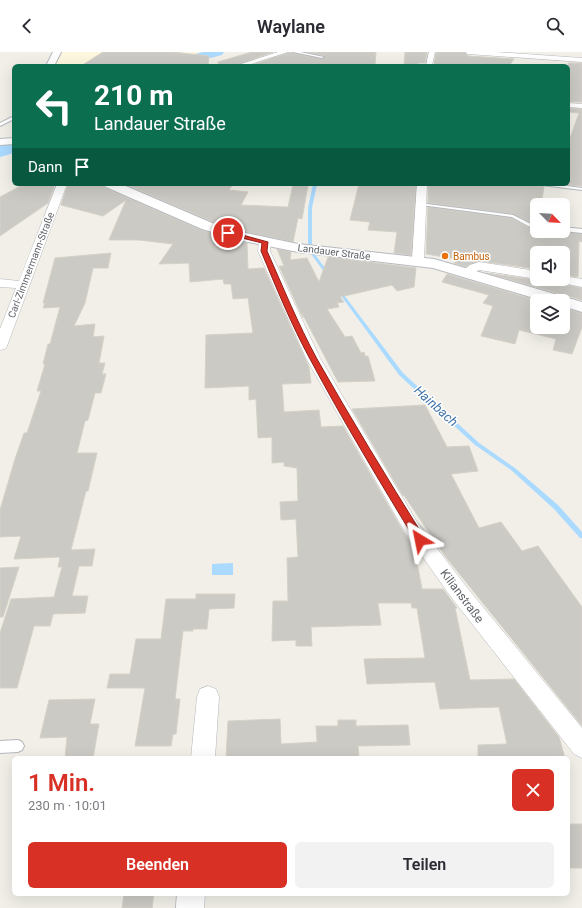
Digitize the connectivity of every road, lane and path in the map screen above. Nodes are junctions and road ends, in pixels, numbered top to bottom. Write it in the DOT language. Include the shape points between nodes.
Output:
graph roads {
  1 [pos="58,52"];
  2 [pos="285,52"];
  3 [pos="295,52"];
  4 [pos="432,52"];
  5 [pos="468,52"];
  6 [pos="492,53"];
  7 [pos="553,55"];
  8 [pos="322,57"];
  9 [pos="582,60"];
  10 [pos="255,61"];
  11 [pos="51,64"];
  12 [pos="245,64"];
  13 [pos="266,64"];
  14 [pos="429,64"];
  15 [pos="570,104"];
  16 [pos="582,106"];
  17 [pos="12,118"];
  18 [pos="0,125"];
  19 [pos="12,141"];
  20 [pos="0,142"];
  21 [pos="61,186"];
  22 [pos="115,186"];
  23 [pos="422,186"];
  24 [pos="555,186"];
  25 [pos="582,190"];
  26 [pos="421,204"];
  27 [pos="530,225"];
  28 [pos="570,230"];
  29 [pos="582,231"];
  30 [pos="265,242"];
  31 [pos="418,261"];
  32 [pos="466,273"];
  33 [pos="530,274"];
  34 [pos="570,280"];
  35 [pos="582,282"];
  36 [pos="0,283"];
  37 [pos="24,285"];
  38 [pos="539,294"];
  39 [pos="570,303"];
  40 [pos="582,307"];
  41 [pos="0,346"];
  42 [pos="208,697"];
  43 [pos="18,746"];
  44 [pos="582,746"];
  45 [pos="0,747"];
  46 [pos="203,756"];
  47 [pos="191,896"];
  48 [pos="190,908"];
  1 -- 11 [label="main road"];
  2 -- 10 [label="street"];
  3 -- 8 [label="lane"];
  4 -- 14 [label="street"];
  5 -- 6 [label="street"];
  6 -- 7 [label="street"];
  7 -- 9 [label="street"];
  10 -- 12 [label="street"];
  10 -- 13 [label="street"];
  15 -- 16 [label="street"];
  17 -- 18 [label="lane"];
  19 -- 20 [label="main road"];
  21 -- 37 [label="street, Carl-Zimmermann-Straße"];
  22 -- 30 [label="main road, Landauer Straße" via="207,226"];
  23 -- 26 [label="street"];
  24 -- 25 [label="lane"];
  26 -- 27 [label="lane" via="512,216"];
  26 -- 31 [label="street"];
  28 -- 29 [label="lane"];
  30 -- 31 [label="main road, Landauer Straße" via="327,252"];
  30 -- 44 [label="street, Kilianstraße" via="264,251 313,358 411,527 462,597"];
  31 -- 32 [label="main road, Landauer Straße"];
  32 -- 33 [label="street" via="474,267 484,266"];
  32 -- 38 [label="main road, Landauer Straße"];
  34 -- 35 [label="street"];
  36 -- 37 [label="street"];
  37 -- 41 [label="street, Carl-Zimmermann-Straße"];
  39 -- 40 [label="main road, Landauer Straße"];
  42 -- 46 [label="street"];
  43 -- 45 [label="lane"];
  47 -- 48 [label="street"];
}
